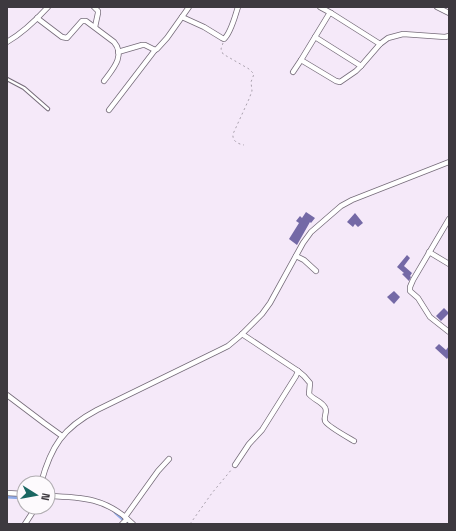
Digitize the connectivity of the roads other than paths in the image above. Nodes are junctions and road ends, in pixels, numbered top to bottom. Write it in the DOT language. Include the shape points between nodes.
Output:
graph roads {
  1 [pos="48,7"];
  2 [pos="94,7"];
  3 [pos="189,7"];
  4 [pos="238,7"];
  5 [pos="320,7"];
  6 [pos="437,7"];
  7 [pos="331,13"];
  8 [pos="449,13"];
  9 [pos="182,16"];
  10 [pos="37,18"];
  11 [pos="95,27"];
  12 [pos="449,36"];
  13 [pos="315,37"];
  14 [pos="7,42"];
  15 [pos="380,44"];
  16 [pos="155,50"];
  17 [pos="118,52"];
  18 [pos="301,60"];
  19 [pos="361,66"];
  20 [pos="293,72"];
  21 [pos="7,80"];
  22 [pos="104,81"];
  23 [pos="48,109"];
  24 [pos="109,110"];
  25 [pos="449,162"];
  26 [pos="449,219"];
  27 [pos="429,252"];
  28 [pos="296,256"];
  29 [pos="449,264"];
  30 [pos="316,270"];
  31 [pos="449,332"];
  32 [pos="244,336"];
  33 [pos="298,371"];
  34 [pos="7,395"];
  35 [pos="62,436"];
  36 [pos="354,441"];
  37 [pos="169,459"];
  38 [pos="235,465"];
  39 [pos="44,475"];
  40 [pos="56,496"];
  41 [pos="31,515"];
  42 [pos="126,519"];
  43 [pos="26,524"];
  44 [pos="122,524"];
  45 [pos="133,524"];
  1 -- 10 [label="street"];
  2 -- 11 [label="street" via="98,14"];
  3 -- 9 [label="street"];
  4 -- 9 [label="street" via="224,39"];
  5 -- 7 [label="street"];
  6 -- 8 [label="street"];
  7 -- 13 [label="street"];
  7 -- 15 [label="street"];
  9 -- 16 [label="street"];
  10 -- 11 [label="street" via="66,38 84,20"];
  10 -- 14 [label="street"];
  11 -- 17 [label="street" via="114,42"];
  12 -- 15 [label="street" via="403,34 388,38"];
  13 -- 18 [label="street"];
  13 -- 19 [label="street"];
  15 -- 19 [label="street"];
  16 -- 17 [label="street" via="142,45"];
  16 -- 24 [label="street"];
  17 -- 22 [label="street" via="118,61"];
  18 -- 19 [label="street" via="339,82"];
  18 -- 20 [label="street"];
  21 -- 23 [label="lane" via="24,88"];
  25 -- 28 [label="street" via="341,206 311,232"];
  26 -- 27 [label="street"];
  27 -- 29 [label="street"];
  27 -- 31 [label="street" via="413,280 410,291 418,298 430,317"];
  28 -- 30 [label="street"];
  28 -- 32 [label="street" via="270,303"];
  32 -- 33 [label="street"];
  32 -- 35 [label="street" via="84,417"];
  33 -- 36 [label="street" via="310,383 309,394 325,407 326,423"];
  33 -- 38 [label="street" via="262,430"];
  34 -- 35 [label="street"];
  35 -- 39 [label="street"];
  37 -- 42 [label="street"];
  40 -- 42 [label="street" via="92,500 119,511"];
  41 -- 43 [label="street"];
  42 -- 44 [label="street"];
  42 -- 45 [label="street"];
}
